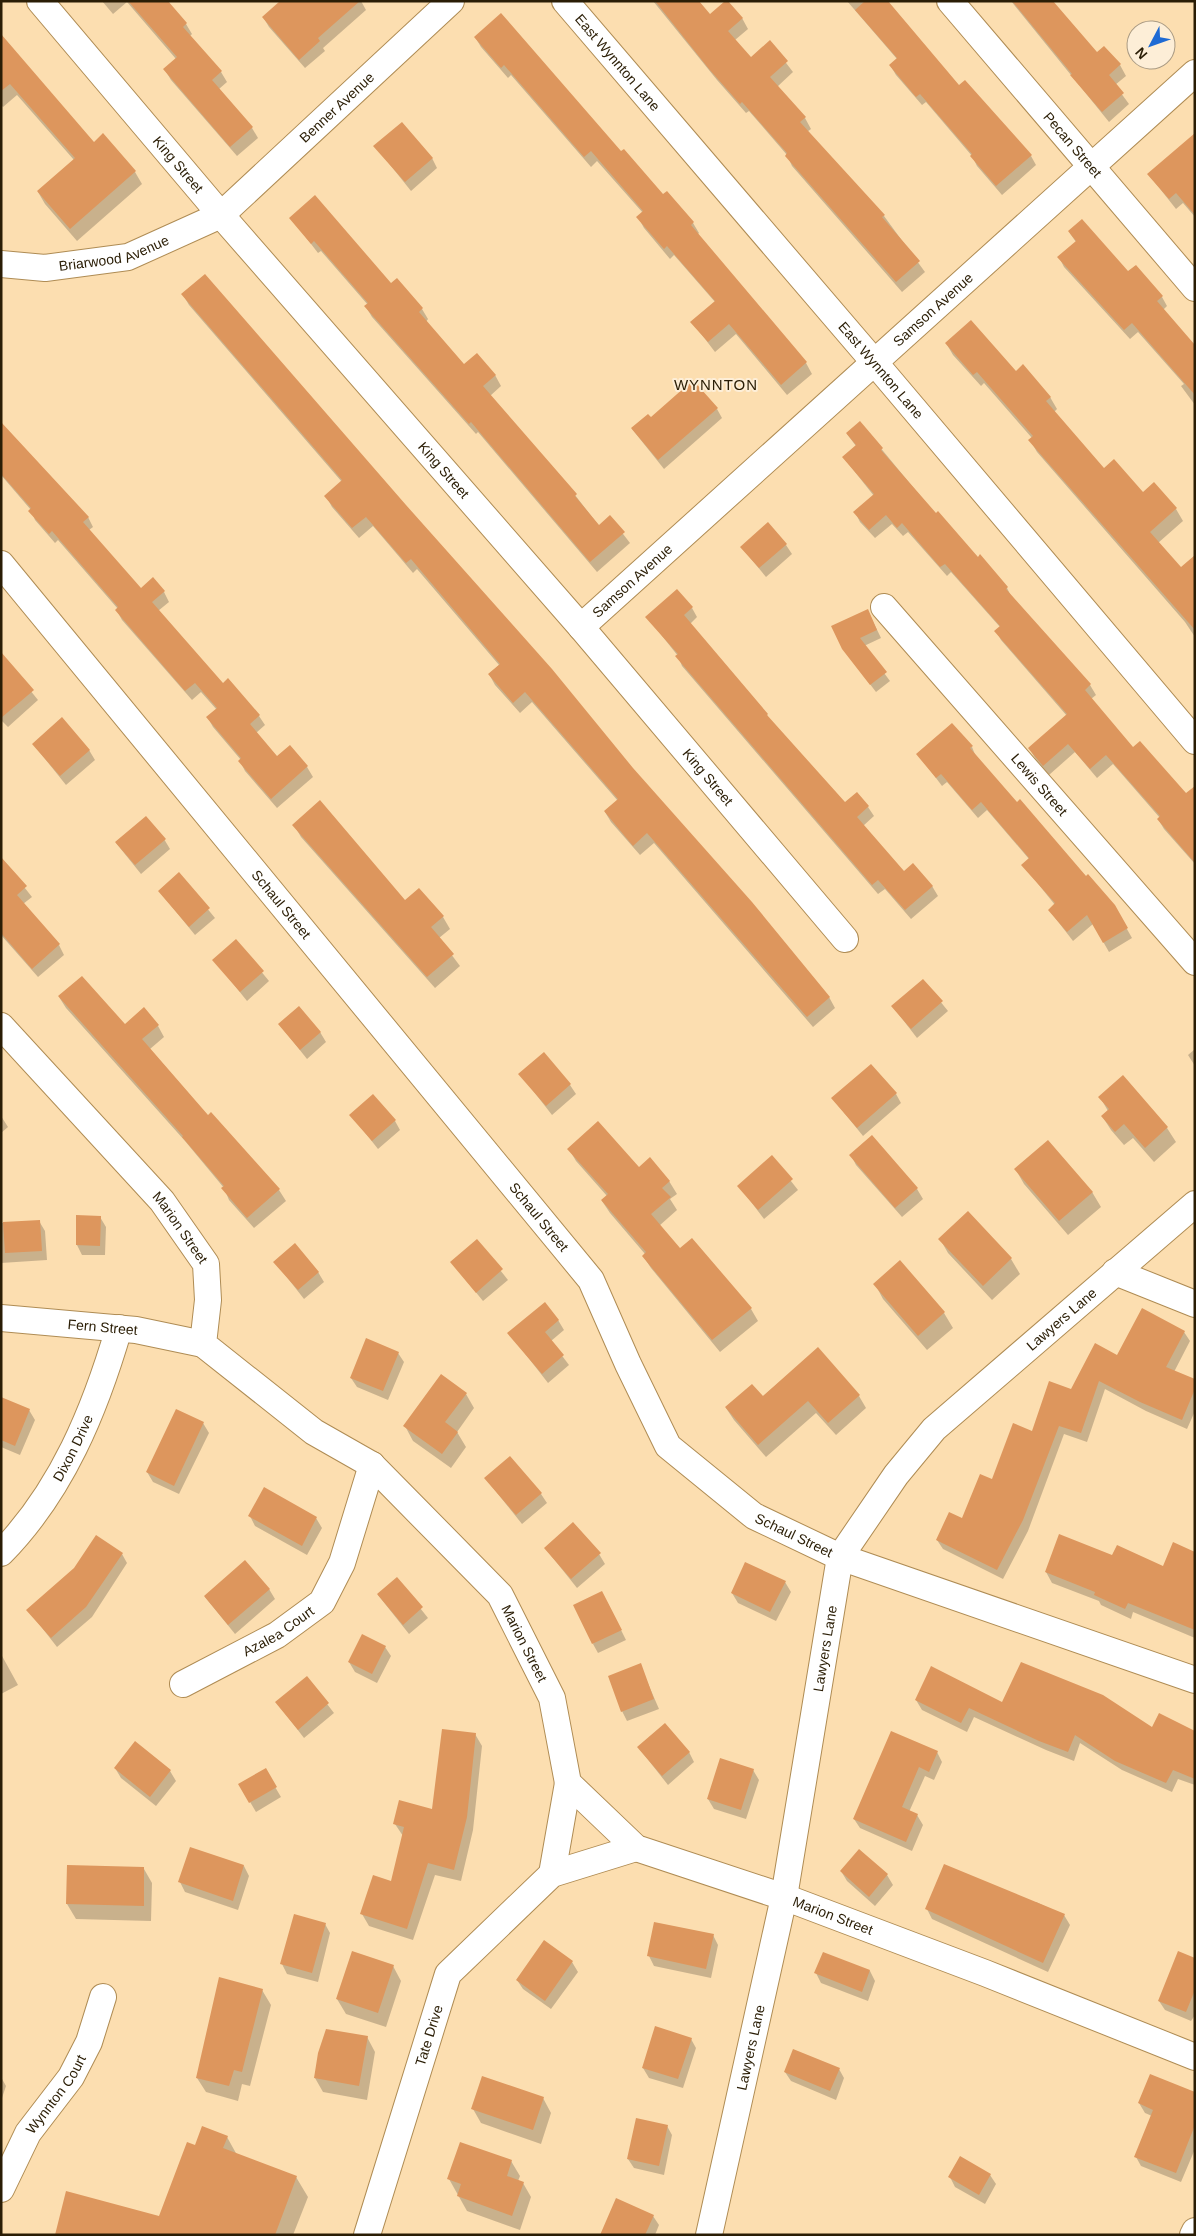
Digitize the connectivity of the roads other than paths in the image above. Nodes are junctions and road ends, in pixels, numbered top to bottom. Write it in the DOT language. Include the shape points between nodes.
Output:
graph roads {
  1 [pos="40,1"];
  2 [pos="451,1"];
  3 [pos="565,1"];
  4 [pos="950,1"];
  5 [pos="1195,72"];
  6 [pos="1092,167"];
  7 [pos="221,214"];
  8 [pos="1,264"];
  9 [pos="1195,288"];
  10 [pos="875,363"];
  11 [pos="1,564"];
  12 [pos="884,607"];
  13 [pos="581,627"];
  14 [pos="1195,741"];
  15 [pos="845,939"];
  16 [pos="1195,962"];
  17 [pos="1,1026"];
  18 [pos="1195,1204"];
  19 [pos="1115,1272"];
  20 [pos="1195,1304"];
  21 [pos="1,1318"];
  22 [pos="119,1328"];
  23 [pos="203,1344"];
  24 [pos="372,1465"];
  25 [pos="1,1553"];
  26 [pos="840,1557"];
  27 [pos="1195,1680"];
  28 [pos="183,1684"];
  29 [pos="568,1783"];
  30 [pos="636,1848"];
  31 [pos="552,1874"];
  32 [pos="784,1897"];
  33 [pos="103,1997"];
  34 [pos="1195,2057"];
  35 [pos="1,2189"];
  36 [pos="1195,2231"];
  37 [pos="367,2235"];
  38 [pos="709,2235"];
  39 [pos="1193,2235"];
  1 -- 7 [label="street, King Street"];
  2 -- 7 [label="street, Benner Avenue"];
  3 -- 10 [label="street, East Wynnton Lane"];
  4 -- 6 [label="street, Pecan Street"];
  5 -- 6 [label="street, Samson Avenue"];
  6 -- 9 [label="street, Pecan Street"];
  6 -- 10 [label="street, Samson Avenue"];
  7 -- 8 [label="street, Briarwood Avenue" via="128,257 46,268"];
  7 -- 13 [label="street, King Street"];
  10 -- 13 [label="street, Samson Avenue"];
  10 -- 14 [label="street, East Wynnton Lane"];
  11 -- 26 [label="street, Schaul Street" via="590,1280 668,1446 754,1516"];
  12 -- 16 [label="street, Lewis Street"];
  13 -- 15 [label="street, King Street"];
  17 -- 23 [label="street, Marion Street" via="162,1201 206,1264 208,1300"];
  18 -- 19 [label="street, Lawyers Lane"];
  19 -- 20 [label="street"];
  19 -- 26 [label="street, Lawyers Lane" via="934,1429 896,1475"];
  21 -- 22 [label="street, Fern Street"];
  22 -- 23 [label="street, Fern Street"];
  22 -- 25 [label="street, Dixon Drive" via="102,1387 68,1460 26,1527"];
  23 -- 24 [label="street, Marion Street" via="314,1432"];
  24 -- 28 [label="street, Azalea Court" via="342,1563 322,1602 277,1635"];
  24 -- 29 [label="street, Marion Street" via="500,1595 552,1698"];
  26 -- 27 [label="street, Schaul Street"];
  26 -- 32 [label="street, Lawyers Lane"];
  29 -- 30 [label="street, Marion Street"];
  29 -- 31 [label="street"];
  30 -- 31 [label="street, Tate Drive"];
  30 -- 32 [label="street, Marion Street"];
  31 -- 37 [label="street, Tate Drive" via="448,1974"];
  32 -- 34 [label="street, Marion Street"];
  32 -- 38 [label="street, Lawyers Lane"];
  33 -- 35 [label="street, Wynnton Court" via="89,2042 71,2077 28,2133"];
  36 -- 39 [label="street"];
}
